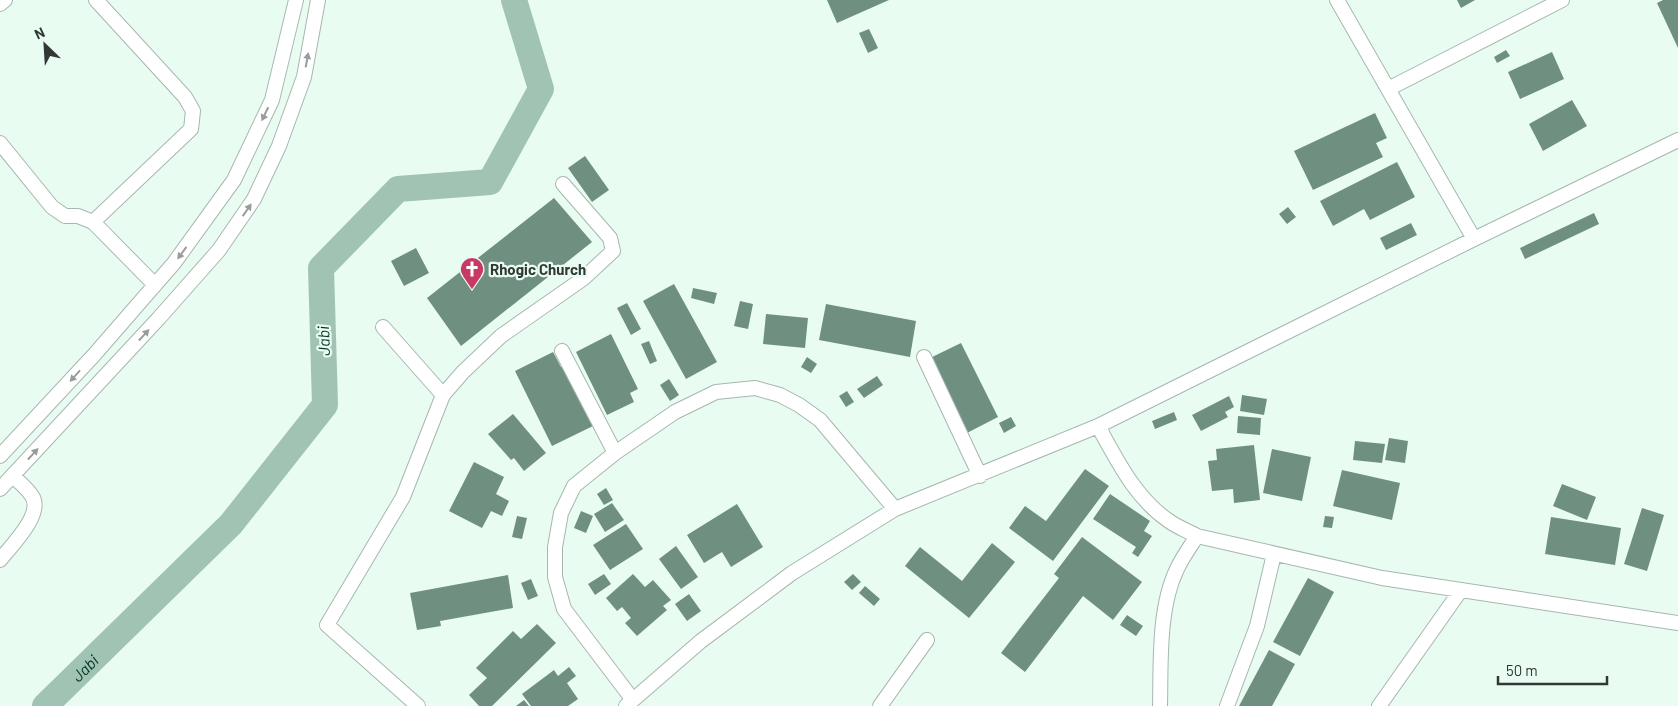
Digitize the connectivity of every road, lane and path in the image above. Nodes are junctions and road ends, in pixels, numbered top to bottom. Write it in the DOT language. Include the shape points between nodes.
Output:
graph roads {
  1 [pos="5,0"];
  2 [pos="96,0"];
  3 [pos="296,0"];
  4 [pos="318,0"];
  5 [pos="1337,0"];
  6 [pos="1562,0"];
  7 [pos="0,4"];
  8 [pos="1388,89"];
  9 [pos="1678,140"];
  10 [pos="0,143"];
  11 [pos="563,184"];
  12 [pos="93,222"];
  13 [pos="1474,239"];
  14 [pos="154,285"];
  15 [pos="383,327"];
  16 [pos="562,351"];
  17 [pos="924,357"];
  18 [pos="443,395"];
  19 [pos="1098,426"];
  20 [pos="615,453"];
  21 [pos="0,456"];
  22 [pos="13,476"];
  23 [pos="980,476"];
  24 [pos="0,489"];
  25 [pos="896,509"];
  26 [pos="1196,536"];
  27 [pos="1274,554"];
  28 [pos="0,560"];
  29 [pos="1461,590"];
  30 [pos="1678,623"];
  31 [pos="927,640"];
  32 [pos="629,703"];
  33 [pos="418,706"];
  34 [pos="880,706"];
  35 [pos="1160,706"];
  36 [pos="1227,706"];
  37 [pos="1379,706"];
  1 -- 7 [label="street"];
  2 -- 12 [label="street" via="185,97 193,111 191,129"];
  3 -- 14 [label="street, one-way" via="272,100 234,180 174,263"];
  22 -- 4 [label="street, one-way" via="219,250 254,199 280,146 304,77"];
  5 -- 8 [label="street"];
  6 -- 8 [label="street"];
  8 -- 13 [label="street"];
  9 -- 13 [label="street"];
  10 -- 12 [label="street" via="52,207 65,216 78,216"];
  11 -- 18 [label="street" via="610,238 613,251 584,278 502,336"];
  12 -- 14 [label="street"];
  13 -- 19 [label="street"];
  14 -- 21 [label="street, one-way"];
  15 -- 18 [label="street"];
  16 -- 20 [label="street"];
  17 -- 23 [label="street"];
  18 -- 33 [label="street" via="403,497 327,625"];
  19 -- 23 [label="street"];
  19 -- 26 [label="street" via="1130,482 1146,500 1169,521"];
  20 -- 25 [label="street" via="675,412 716,392 755,388 799,405 820,420"];
  20 -- 32 [label="street" via="574,486 561,513 555,547 555,577 564,609"];
  22 -- 24 [label="street"];
  22 -- 28 [label="street" via="32,496 34,513"];
  23 -- 25 [label="street"];
  25 -- 32 [label="street" via="792,573 701,641"];
  26 -- 27 [label="street"];
  26 -- 35 [label="street" via="1176,570 1166,604"];
  27 -- 29 [label="street" via="1382,578"];
  27 -- 36 [label="street" via="1257,626"];
  29 -- 30 [label="street"];
  29 -- 37 [label="street"];
  31 -- 34 [label="street"];
}
